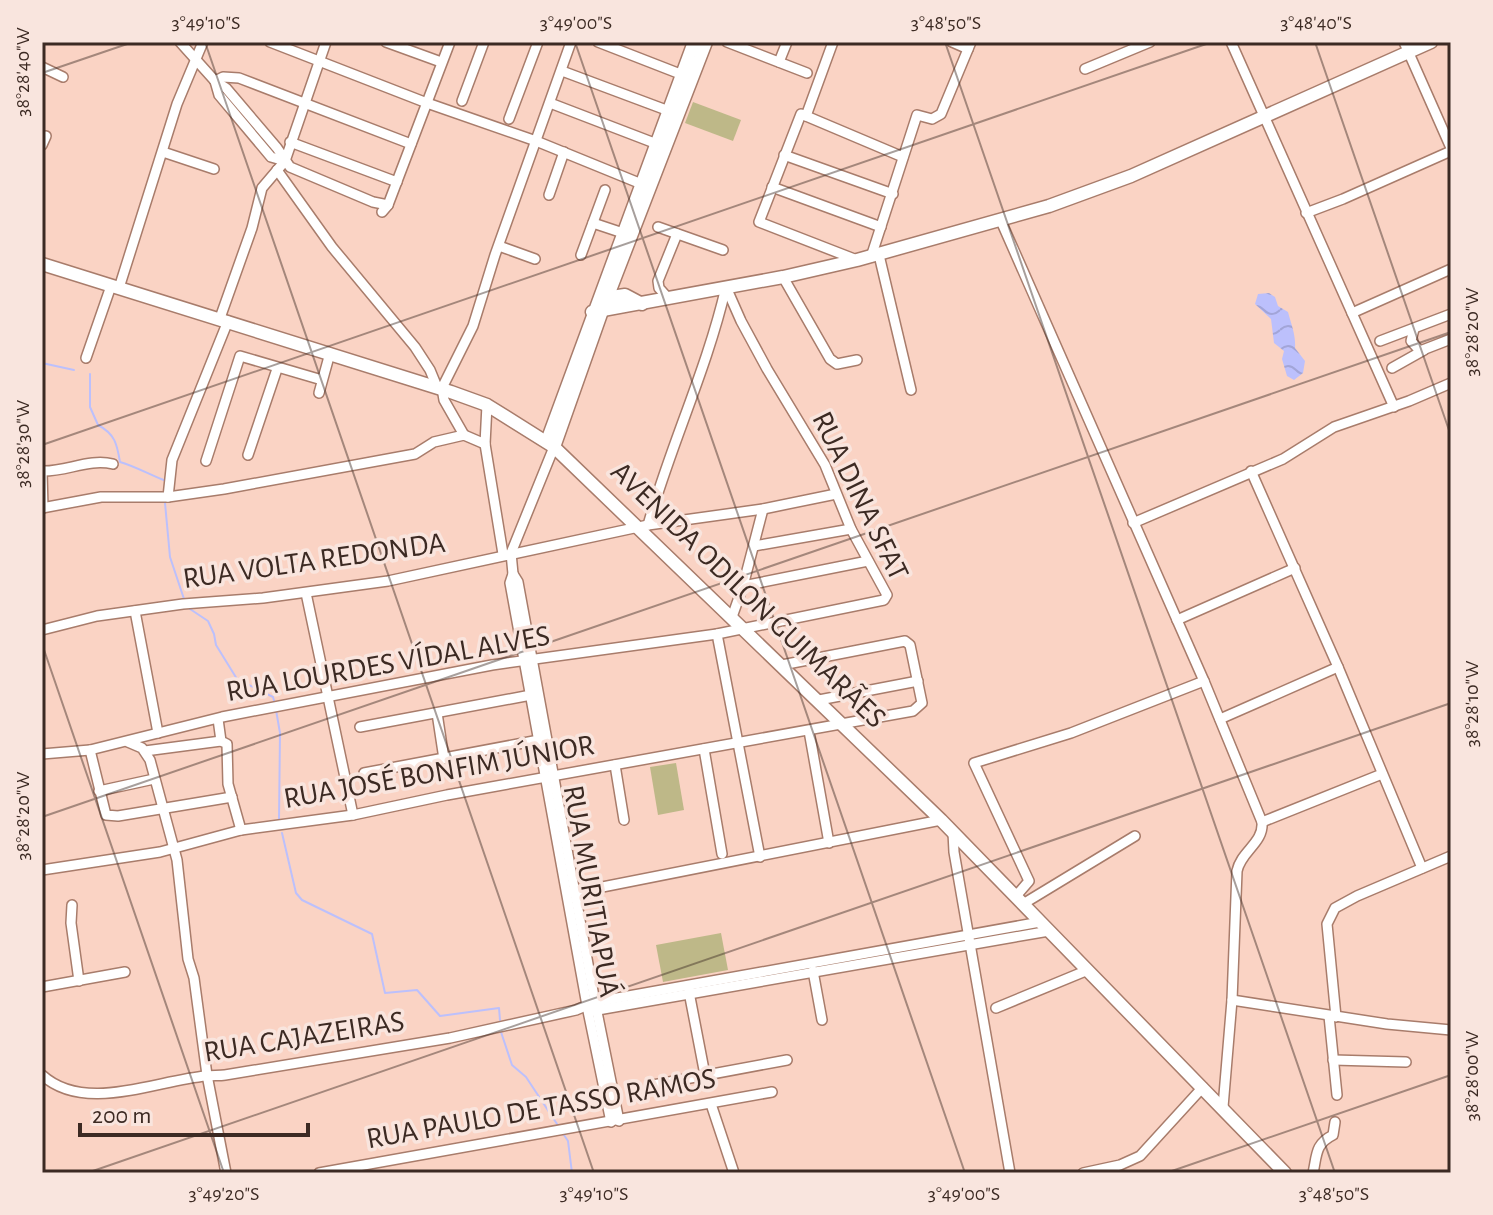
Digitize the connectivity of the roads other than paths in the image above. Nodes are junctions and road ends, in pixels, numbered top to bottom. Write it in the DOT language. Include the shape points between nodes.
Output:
graph roads {
  1 [pos="180,42"];
  2 [pos="203,42"];
  3 [pos="270,42"];
  4 [pos="326,42"];
  5 [pos="386,42"];
  6 [pos="450,42"];
  7 [pos="484,42"];
  8 [pos="538,42"];
  9 [pos="571,42"];
  10 [pos="598,42"];
  11 [pos="694,42"];
  12 [pos="706,42"];
  13 [pos="727,42"];
  14 [pos="787,42"];
  15 [pos="833,42"];
  16 [pos="952,42"];
  17 [pos="1150,42"];
  18 [pos="1231,42"];
  19 [pos="1431,42"];
  20 [pos="969,46"];
  21 [pos="1407,47"];
  22 [pos="196,61"];
  23 [pos="318,61"];
  24 [pos="441,62"];
  25 [pos="779,62"];
  26 [pos="42,67"];
  27 [pos="1085,69"];
  28 [pos="562,71"];
  29 [pos="807,73"];
  30 [pos="63,77"];
  31 [pos="687,77"];
  32 [pos="215,81"];
  33 [pos="462,101"];
  34 [pos="303,103"];
  35 [pos="427,103"];
  36 [pos="550,103"];
  37 [pos="669,111"];
  38 [pos="1264,114"];
  39 [pos="806,116"];
  40 [pos="509,119"];
  41 [pos="663,137"];
  42 [pos="536,141"];
  43 [pos="290,142"];
  44 [pos="411,144"];
  45 [pos="1451,150"];
  46 [pos="163,152"];
  47 [pos="564,152"];
  48 [pos="784,155"];
  49 [pos="903,157"];
  50 [pos="285,161"];
  51 [pos="214,169"];
  52 [pos="277,170"];
  53 [pos="397,182"];
  54 [pos="646,186"];
  55 [pos="772,187"];
  56 [pos="605,190"];
  57 [pos="893,194"];
  58 [pos="549,195"];
  59 [pos="1306,213"];
  60 [pos="1001,221"];
  61 [pos="593,223"];
  62 [pos="658,227"];
  63 [pos="881,227"];
  64 [pos="623,233"];
  65 [pos="677,234"];
  66 [pos="499,246"];
  67 [pos="723,250"];
  68 [pos="581,255"];
  69 [pos="875,256"];
  70 [pos="535,259"];
  71 [pos="857,260"];
  72 [pos="42,264"];
  73 [pos="1451,269"];
  74 [pos="783,277"];
  75 [pos="115,287"];
  76 [pos="726,287"];
  77 [pos="668,298"];
  78 [pos="600,305"];
  79 [pos="1352,313"];
  80 [pos="1451,314"];
  81 [pos="224,320"];
  82 [pos="1414,329"];
  83 [pos="1451,339"];
  84 [pos="1380,341"];
  85 [pos="1424,350"];
  86 [pos="330,353"];
  87 [pos="86,358"];
  88 [pos="857,360"];
  89 [pos="1392,368"];
  90 [pos="277,369"];
  91 [pos="322,380"];
  92 [pos="1451,383"];
  93 [pos="439,388"];
  94 [pos="911,390"];
  95 [pos="319,393"];
  96 [pos="487,405"];
  97 [pos="1394,407"];
  98 [pos="464,435"];
  99 [pos="485,444"];
  100 [pos="550,444"];
  101 [pos="248,455"];
  102 [pos="206,461"];
  103 [pos="113,464"];
  104 [pos="42,471"];
  105 [pos="1251,471"];
  106 [pos="836,494"];
  107 [pos="168,497"];
  108 [pos="42,508"];
  109 [pos="763,509"];
  110 [pos="1133,523"];
  111 [pos="644,526"];
  112 [pos="851,529"];
  113 [pos="754,546"];
  114 [pos="507,554"];
  115 [pos="868,561"];
  116 [pos="1295,568"];
  117 [pos="743,586"];
  118 [pos="306,593"];
  119 [pos="135,611"];
  120 [pos="732,617"];
  121 [pos="1177,620"];
  122 [pos="744,629"];
  123 [pos="42,630"];
  124 [pos="717,634"];
  125 [pos="529,661"];
  126 [pos="782,665"];
  127 [pos="1338,667"];
  128 [pos="918,681"];
  129 [pos="1204,681"];
  130 [pos="329,695"];
  131 [pos="531,695"];
  132 [pos="819,700"];
  133 [pos="437,713"];
  134 [pos="218,719"];
  135 [pos="1220,719"];
  136 [pos="845,724"];
  137 [pos="360,727"];
  138 [pos="809,731"];
  139 [pos="158,733"];
  140 [pos="539,740"];
  141 [pos="221,741"];
  142 [pos="128,742"];
  143 [pos="740,743"];
  144 [pos="704,749"];
  145 [pos="90,750"];
  146 [pos="145,751"];
  147 [pos="42,754"];
  148 [pos="444,759"];
  149 [pos="615,765"];
  150 [pos="364,773"];
  151 [pos="1382,774"];
  152 [pos="550,776"];
  153 [pos="154,779"];
  154 [pos="99,791"];
  155 [pos="232,797"];
  156 [pos="163,808"];
  157 [pos="353,815"];
  158 [pos="624,820"];
  159 [pos="941,820"];
  160 [pos="1262,822"];
  161 [pos="241,830"];
  162 [pos="953,832"];
  163 [pos="1135,836"];
  164 [pos="829,843"];
  165 [pos="174,847"];
  166 [pos="722,854"];
  167 [pos="1451,856"];
  168 [pos="760,857"];
  169 [pos="1422,868"];
  170 [pos="42,870"];
  171 [pos="571,893"];
  172 [pos="1019,900"];
  173 [pos="72,905"];
  174 [pos="1045,927"];
  175 [pos="970,939"];
  176 [pos="1088,970"];
  177 [pos="813,971"];
  178 [pos="125,972"];
  179 [pos="79,981"];
  180 [pos="42,987"];
  181 [pos="688,990"];
  182 [pos="1232,1000"];
  183 [pos="591,1008"];
  184 [pos="996,1008"];
  185 [pos="1332,1016"];
  186 [pos="822,1020"];
  187 [pos="1451,1030"];
  188 [pos="787,1060"];
  189 [pos="1333,1060"];
  190 [pos="1406,1062"];
  191 [pos="42,1075"];
  192 [pos="207,1075"];
  193 [pos="705,1075"];
  194 [pos="653,1085"];
  195 [pos="1203,1087"];
  196 [pos="772,1092"];
  197 [pos="1337,1095"];
  198 [pos="711,1104"];
  199 [pos="1223,1107"];
  200 [pos="615,1122"];
  201 [pos="1335,1122"];
  202 [pos="378,1168"];
  203 [pos="226,1173"];
  204 [pos="319,1173"];
  205 [pos="734,1173"];
  206 [pos="1010,1173"];
  207 [pos="1083,1173"];
  208 [pos="1285,1173"];
  209 [pos="1313,1173"];
  1 -- 22 [label="street"];
  2 -- 22 [label="street"];
  3 -- 23 [label="street"];
  4 -- 23 [label="street"];
  5 -- 24 [label="street"];
  6 -- 24 [label="street"];
  7 -- 33 [label="street"];
  8 -- 40 [label="street"];
  9 -- 28 [label="street"];
  10 -- 31 [label="street"];
  11 -- 31 [label="street"];
  12 -- 31 [label="street"];
  13 -- 25 [label="street"];
  14 -- 25 [label="street"];
  15 -- 39 [label="street"];
  16 -- 20 [label="street"];
  17 -- 27 [label="street"];
  18 -- 38 [label="street"];
  19 -- 21 [label="street"];
  20 -- 49 [label="street" via="941,114 932,119 917,115"];
  21 -- 38 [label="street"];
  21 -- 45 [label="street"];
  22 -- 32 [label="street"];
  22 -- 46 [label="street"];
  23 -- 34 [label="street"];
  23 -- 35 [label="street"];
  24 -- 35 [label="street"];
  25 -- 29 [label="street"];
  26 -- 30 [label="street"];
  28 -- 36 [label="street"];
  28 -- 37 [label="street"];
  31 -- 37 [label="street"];
  31 -- 41 [label="street"];
  32 -- 34 [label="street" via="230,76"];
  32 -- 50 [label="street"];
  34 -- 43 [label="street"];
  34 -- 44 [label="street"];
  35 -- 42 [label="street"];
  35 -- 44 [label="street"];
  36 -- 41 [label="street"];
  36 -- 42 [label="street"];
  37 -- 41 [label="street"];
  38 -- 59 [label="street"];
  38 -- 60 [label="street" via="1131,176"];
  39 -- 48 [label="street" via="801,114"];
  39 -- 49 [label="street"];
  41 -- 54 [label="street"];
  42 -- 47 [label="street"];
  42 -- 66 [label="street"];
  43 -- 50 [label="street"];
  43 -- 53 [label="street"];
  44 -- 53 [label="street"];
  45 -- 59 [label="street"];
  46 -- 51 [label="street"];
  46 -- 75 [label="street"];
  47 -- 54 [label="street"];
  47 -- 58 [label="street"];
  48 -- 55 [label="street"];
  48 -- 57 [label="street"];
  49 -- 57 [label="street"];
  50 -- 52 [label="street"];
  50 -- 53 [label="street" via="385,209"];
  52 -- 81 [label="street" via="262,188"];
  52 -- 93 [label="street" via="415,347"];
  54 -- 64 [label="street"];
  54 -- 78 [label="street"];
  55 -- 63 [label="street"];
  55 -- 71 [label="street" via="759,222"];
  56 -- 61 [label="street"];
  57 -- 63 [label="street"];
  59 -- 79 [label="street"];
  60 -- 69 [label="street"];
  60 -- 110 [label="street"];
  61 -- 64 [label="street"];
  61 -- 68 [label="street"];
  62 -- 65 [label="street"];
  63 -- 69 [label="street"];
  64 -- 78 [label="street"];
  65 -- 67 [label="street"];
  65 -- 77 [label="street" via="658,281"];
  66 -- 70 [label="street"];
  66 -- 93 [label="street" via="473,326"];
  69 -- 71 [label="street"];
  69 -- 94 [label="street"];
  71 -- 74 [label="street"];
  72 -- 75 [label="street, AVENIDA ODILON GUIMARÃES"];
  73 -- 79 [label="street"];
  74 -- 76 [label="street"];
  74 -- 88 [label="street" via="830,359 837,364"];
  75 -- 81 [label="street, AVENIDA ODILON GUIMARÃES"];
  75 -- 87 [label="street"];
  76 -- 77 [label="street"];
  76 -- 106 [label="street, RUA DINA SFAT"];
  76 -- 111 [label="street" via="715,335"];
  77 -- 78 [label="street" via="642,304 625,295"];
  78 -- 100 [label="street"];
  79 -- 97 [label="street"];
  80 -- 82 [label="street"];
  81 -- 86 [label="street, AVENIDA ODILON GUIMARÃES"];
  81 -- 107 [label="street" via="172,460"];
  82 -- 84 [label="street"];
  82 -- 85 [label="street" via="1414,346"];
  83 -- 85 [label="street"];
  85 -- 89 [label="street"];
  86 -- 91 [label="street"];
  86 -- 93 [label="street, AVENIDA ODILON GUIMARÃES"];
  90 -- 91 [label="street"];
  90 -- 101 [label="street"];
  90 -- 102 [label="street" via="240,356"];
  91 -- 95 [label="street"];
  92 -- 97 [label="street"];
  93 -- 96 [label="street, AVENIDA ODILON GUIMARÃES"];
  93 -- 98 [label="street"];
  96 -- 99 [label="street, RUA MURITIAPUÁ"];
  96 -- 100 [label="street, AVENIDA ODILON GUIMARÃES"];
  97 -- 105 [label="street" via="1334,427 1291,455"];
  98 -- 99 [label="street"];
  98 -- 107 [label="street" via="434,442 415,454"];
  99 -- 114 [label="street, RUA MURITIAPUÁ"];
  100 -- 111 [label="street, AVENIDA ODILON GUIMARÃES"];
  100 -- 114 [label="street"];
  103 -- 104 [label="street"];
  104 -- 108 [label="street"];
  105 -- 110 [label="street"];
  105 -- 116 [label="street"];
  106 -- 109 [label="street, RUA VOLTA REDONDA"];
  106 -- 112 [label="street, RUA DINA SFAT"];
  107 -- 108 [label="street" via="101,497"];
  109 -- 111 [label="street, RUA VOLTA REDONDA"];
  109 -- 113 [label="street"];
  110 -- 121 [label="street"];
  111 -- 114 [label="street, RUA VOLTA REDONDA"];
  111 -- 120 [label="street, AVENIDA ODILON GUIMARÃES"];
  112 -- 113 [label="street"];
  112 -- 115 [label="street, RUA DINA SFAT"];
  113 -- 117 [label="street"];
  114 -- 118 [label="street, RUA VOLTA REDONDA" via="421,575"];
  114 -- 125 [label="street, RUA MURITIAPUÁ" via="518,582"];
  115 -- 117 [label="street"];
  115 -- 122 [label="street, RUA DINA SFAT" via="887,595 884,600"];
  116 -- 121 [label="street"];
  116 -- 127 [label="street"];
  117 -- 120 [label="street"];
  118 -- 119 [label="street, RUA VOLTA REDONDA"];
  118 -- 130 [label="street"];
  119 -- 123 [label="street, RUA VOLTA REDONDA"];
  119 -- 139 [label="street"];
  120 -- 122 [label="street, AVENIDA ODILON GUIMARÃES"];
  121 -- 129 [label="street"];
  122 -- 124 [label="street, RUA LOURDES VÍDAL ALVES"];
  122 -- 126 [label="street, AVENIDA ODILON GUIMARÃES"];
  124 -- 125 [label="street, RUA LOURDES VÍDAL ALVES"];
  124 -- 143 [label="street"];
  125 -- 130 [label="street, RUA LOURDES VÍDAL ALVES"];
  125 -- 131 [label="street, RUA MURITIAPUÁ"];
  125 -- 152 [label="street, RUA MURITIAPUÁ"];
  126 -- 128 [label="street" via="902,640 910,645"];
  126 -- 132 [label="street, AVENIDA ODILON GUIMARÃES"];
  127 -- 135 [label="street"];
  127 -- 151 [label="street"];
  128 -- 132 [label="street"];
  128 -- 136 [label="street, RUA JOSÉ BONFIM JÚNIOR" via="922,701 913,711"];
  129 -- 135 [label="street"];
  129 -- 172 [label="street" via="1071,733 974,763 1029,881"];
  130 -- 134 [label="street, RUA LOURDES VÍDAL ALVES"];
  130 -- 157 [label="street"];
  131 -- 133 [label="street"];
  131 -- 140 [label="street, RUA MURITIAPUÁ"];
  132 -- 136 [label="street, AVENIDA ODILON GUIMARÃES"];
  133 -- 137 [label="street"];
  133 -- 148 [label="street"];
  134 -- 139 [label="street, RUA LOURDES VÍDAL ALVES"];
  134 -- 141 [label="street"];
  135 -- 160 [label="street"];
  136 -- 138 [label="street, RUA JOSÉ BONFIM JÚNIOR"];
  136 -- 159 [label="street, AVENIDA ODILON GUIMARÃES"];
  138 -- 143 [label="street, RUA JOSÉ BONFIM JÚNIOR"];
  138 -- 164 [label="street"];
  139 -- 142 [label="street, RUA LOURDES VÍDAL ALVES"];
  140 -- 148 [label="street"];
  140 -- 152 [label="street, RUA MURITIAPUÁ"];
  141 -- 146 [label="street"];
  141 -- 155 [label="street" via="227,748"];
  142 -- 145 [label="street, RUA LOURDES VÍDAL ALVES"];
  142 -- 146 [label="street"];
  143 -- 144 [label="street, RUA JOSÉ BONFIM JÚNIOR"];
  143 -- 168 [label="street"];
  144 -- 149 [label="street, RUA JOSÉ BONFIM JÚNIOR"];
  144 -- 166 [label="street"];
  145 -- 147 [label="street, RUA LOURDES VÍDAL ALVES"];
  145 -- 154 [label="street"];
  146 -- 153 [label="street"];
  148 -- 150 [label="street"];
  149 -- 152 [label="street, RUA JOSÉ BONFIM JÚNIOR"];
  149 -- 158 [label="street"];
  151 -- 160 [label="street"];
  151 -- 169 [label="street"];
  152 -- 157 [label="street, RUA JOSÉ BONFIM JÚNIOR"];
  152 -- 171 [label="street, RUA MURITIAPUÁ"];
  153 -- 154 [label="street"];
  153 -- 156 [label="street"];
  154 -- 156 [label="street" via="104,813 111,816"];
  155 -- 156 [label="street"];
  155 -- 161 [label="street"];
  156 -- 165 [label="street"];
  157 -- 161 [label="street, RUA JOSÉ BONFIM JÚNIOR"];
  159 -- 162 [label="street, AVENIDA ODILON GUIMARÃES"];
  159 -- 164 [label="street"];
  160 -- 182 [label="street" via="1260,837 1238,866"];
  161 -- 165 [label="street, RUA JOSÉ BONFIM JÚNIOR"];
  162 -- 172 [label="street, AVENIDA ODILON GUIMARÃES"];
  162 -- 175 [label="street"];
  163 -- 172 [label="street"];
  164 -- 168 [label="street"];
  165 -- 170 [label="street, RUA JOSÉ BONFIM JÚNIOR"];
  165 -- 192 [label="street"];
  167 -- 169 [label="street"];
  168 -- 171 [label="street"];
  169 -- 185 [label="street" via="1330,913"];
  171 -- 183 [label="street, RUA MURITIAPUÁ"];
  172 -- 174 [label="street, AVENIDA ODILON GUIMARÃES"];
  173 -- 179 [label="street"];
  174 -- 175 [label="street, RUA CAJAZEIRAS"];
  174 -- 176 [label="street, AVENIDA ODILON GUIMARÃES"];
  175 -- 177 [label="street, RUA CAJAZEIRAS"];
  175 -- 181 [label="street, RUA CAJAZEIRAS"];
  175 -- 206 [label="street"];
  176 -- 184 [label="street"];
  176 -- 195 [label="street, AVENIDA ODILON GUIMARÃES"];
  177 -- 181 [label="street, RUA CAJAZEIRAS"];
  177 -- 186 [label="street"];
  178 -- 179 [label="street"];
  179 -- 180 [label="street"];
  181 -- 183 [label="street, RUA CAJAZEIRAS"];
  181 -- 193 [label="street"];
  182 -- 185 [label="street"];
  182 -- 199 [label="street"];
  183 -- 192 [label="street, RUA CAJAZEIRAS" via="450,1038"];
  183 -- 200 [label="street, RUA MURITIAPUÁ"];
  185 -- 187 [label="street"];
  185 -- 189 [label="street"];
  188 -- 193 [label="street"];
  189 -- 190 [label="street"];
  189 -- 197 [label="street"];
  191 -- 192 [label="street, RUA CAJAZEIRAS" via="62,1087 104,1093"];
  192 -- 203 [label="street"];
  193 -- 194 [label="street"];
  195 -- 199 [label="street, AVENIDA ODILON GUIMARÃES"];
  195 -- 207 [label="street" via="1140,1156"];
  196 -- 198 [label="street, RUA PAULO DE TASSO RAMOS"];
  198 -- 200 [label="street, RUA PAULO DE TASSO RAMOS"];
  198 -- 205 [label="street"];
  199 -- 208 [label="street, AVENIDA ODILON GUIMARÃES"];
  200 -- 202 [label="street, RUA PAULO DE TASSO RAMOS"];
  201 -- 209 [label="street" via="1333,1135 1319,1145"];
  202 -- 204 [label="street, RUA PAULO DE TASSO RAMOS"];
}
